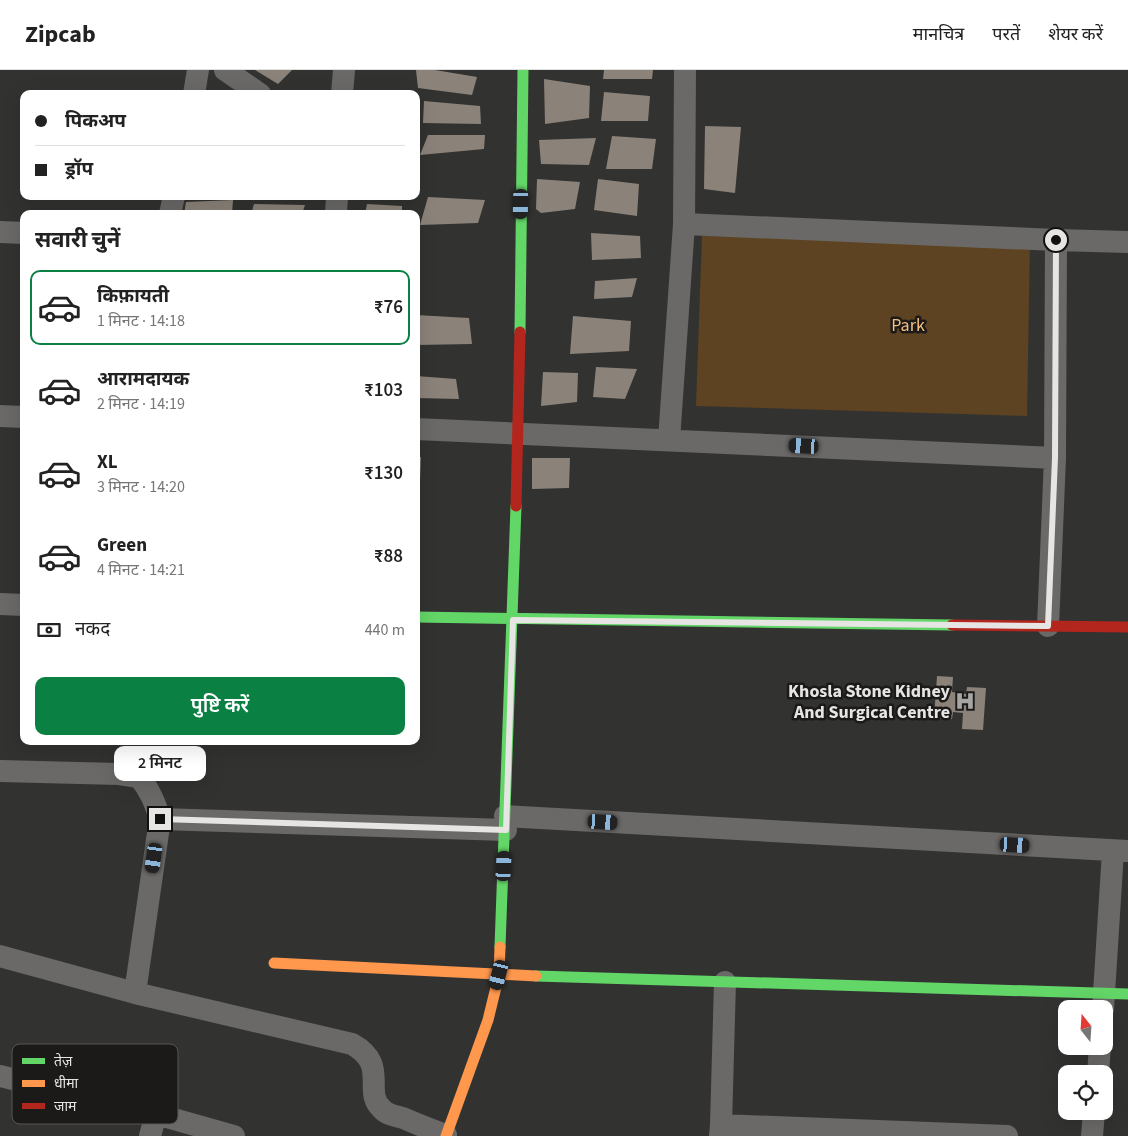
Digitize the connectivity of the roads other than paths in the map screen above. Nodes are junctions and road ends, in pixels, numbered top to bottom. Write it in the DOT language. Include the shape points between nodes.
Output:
graph roads {
  1 [pos="198,70"];
  2 [pos="225,70"];
  3 [pos="344,70"];
  4 [pos="523,70"];
  5 [pos="685,70"];
  6 [pos="195,90"];
  7 [pos="254,90"];
  8 [pos="342,90"];
  9 [pos="684,224"];
  10 [pos="0,232"];
  11 [pos="20,233"];
  12 [pos="1056,240"];
  13 [pos="1128,242"];
  14 [pos="0,416"];
  15 [pos="20,417"];
  16 [pos="420,429"];
  17 [pos="519,433"];
  18 [pos="669,440"];
  19 [pos="1055,458"];
  20 [pos="0,604"];
  21 [pos="20,605"];
  22 [pos="420,616"];
  23 [pos="513,620"];
  24 [pos="1048,626"];
  25 [pos="1128,626"];
  26 [pos="0,771"];
  27 [pos="160,819"];
  28 [pos="505,823"];
  29 [pos="1120,851"];
  30 [pos="0,956"];
  31 [pos="274,963"];
  32 [pos="499,975"];
  33 [pos="725,982"];
  34 [pos="135,993"];
  35 [pos="1128,994"];
  36 [pos="1084,1000"];
  37 [pos="1104,1000"];
  38 [pos="1107,1000"];
  39 [pos="178,1120"];
  40 [pos="1093,1120"];
  41 [pos="721,1130"];
  42 [pos="903,1134"];
  43 [pos="234,1136"];
  44 [pos="446,1136"];
  45 [pos="1007,1136"];
  46 [pos="1092,1136"];
  1 -- 6 [label="street"];
  2 -- 7 [label="street"];
  3 -- 8 [label="street"];
  4 -- 17 [label="street"];
  5 -- 9 [label="street"];
  9 -- 12 [label="street"];
  9 -- 18 [label="street"];
  10 -- 11 [label="street"];
  12 -- 13 [label="street"];
  12 -- 19 [label="street"];
  14 -- 15 [label="street"];
  16 -- 17 [label="street"];
  17 -- 18 [label="street"];
  17 -- 23 [label="street"];
  18 -- 19 [label="street"];
  19 -- 24 [label="street"];
  20 -- 21 [label="street"];
  22 -- 23 [label="street"];
  23 -- 24 [label="street"];
  23 -- 28 [label="street"];
  24 -- 25 [label="street"];
  26 -- 27 [label="street" via="139,777 147,786"];
  27 -- 28 [label="street"];
  27 -- 34 [label="street"];
  28 -- 29 [label="street"];
  28 -- 32 [label="street"];
  29 -- 37 [label="street"];
  30 -- 34 [label="street"];
  31 -- 32 [label="street"];
  32 -- 33 [label="street"];
  32 -- 44 [label="street" via="488,1020"];
  33 -- 36 [label="street"];
  33 -- 41 [label="street"];
  34 -- 44 [label="street" via="352,1044 364,1050 371,1060 376,1102 382,1110"];
  35 -- 38 [label="street"];
  39 -- 43 [label="street"];
  40 -- 46 [label="street"];
  41 -- 42 [label="street"];
  42 -- 45 [label="street"];
}
